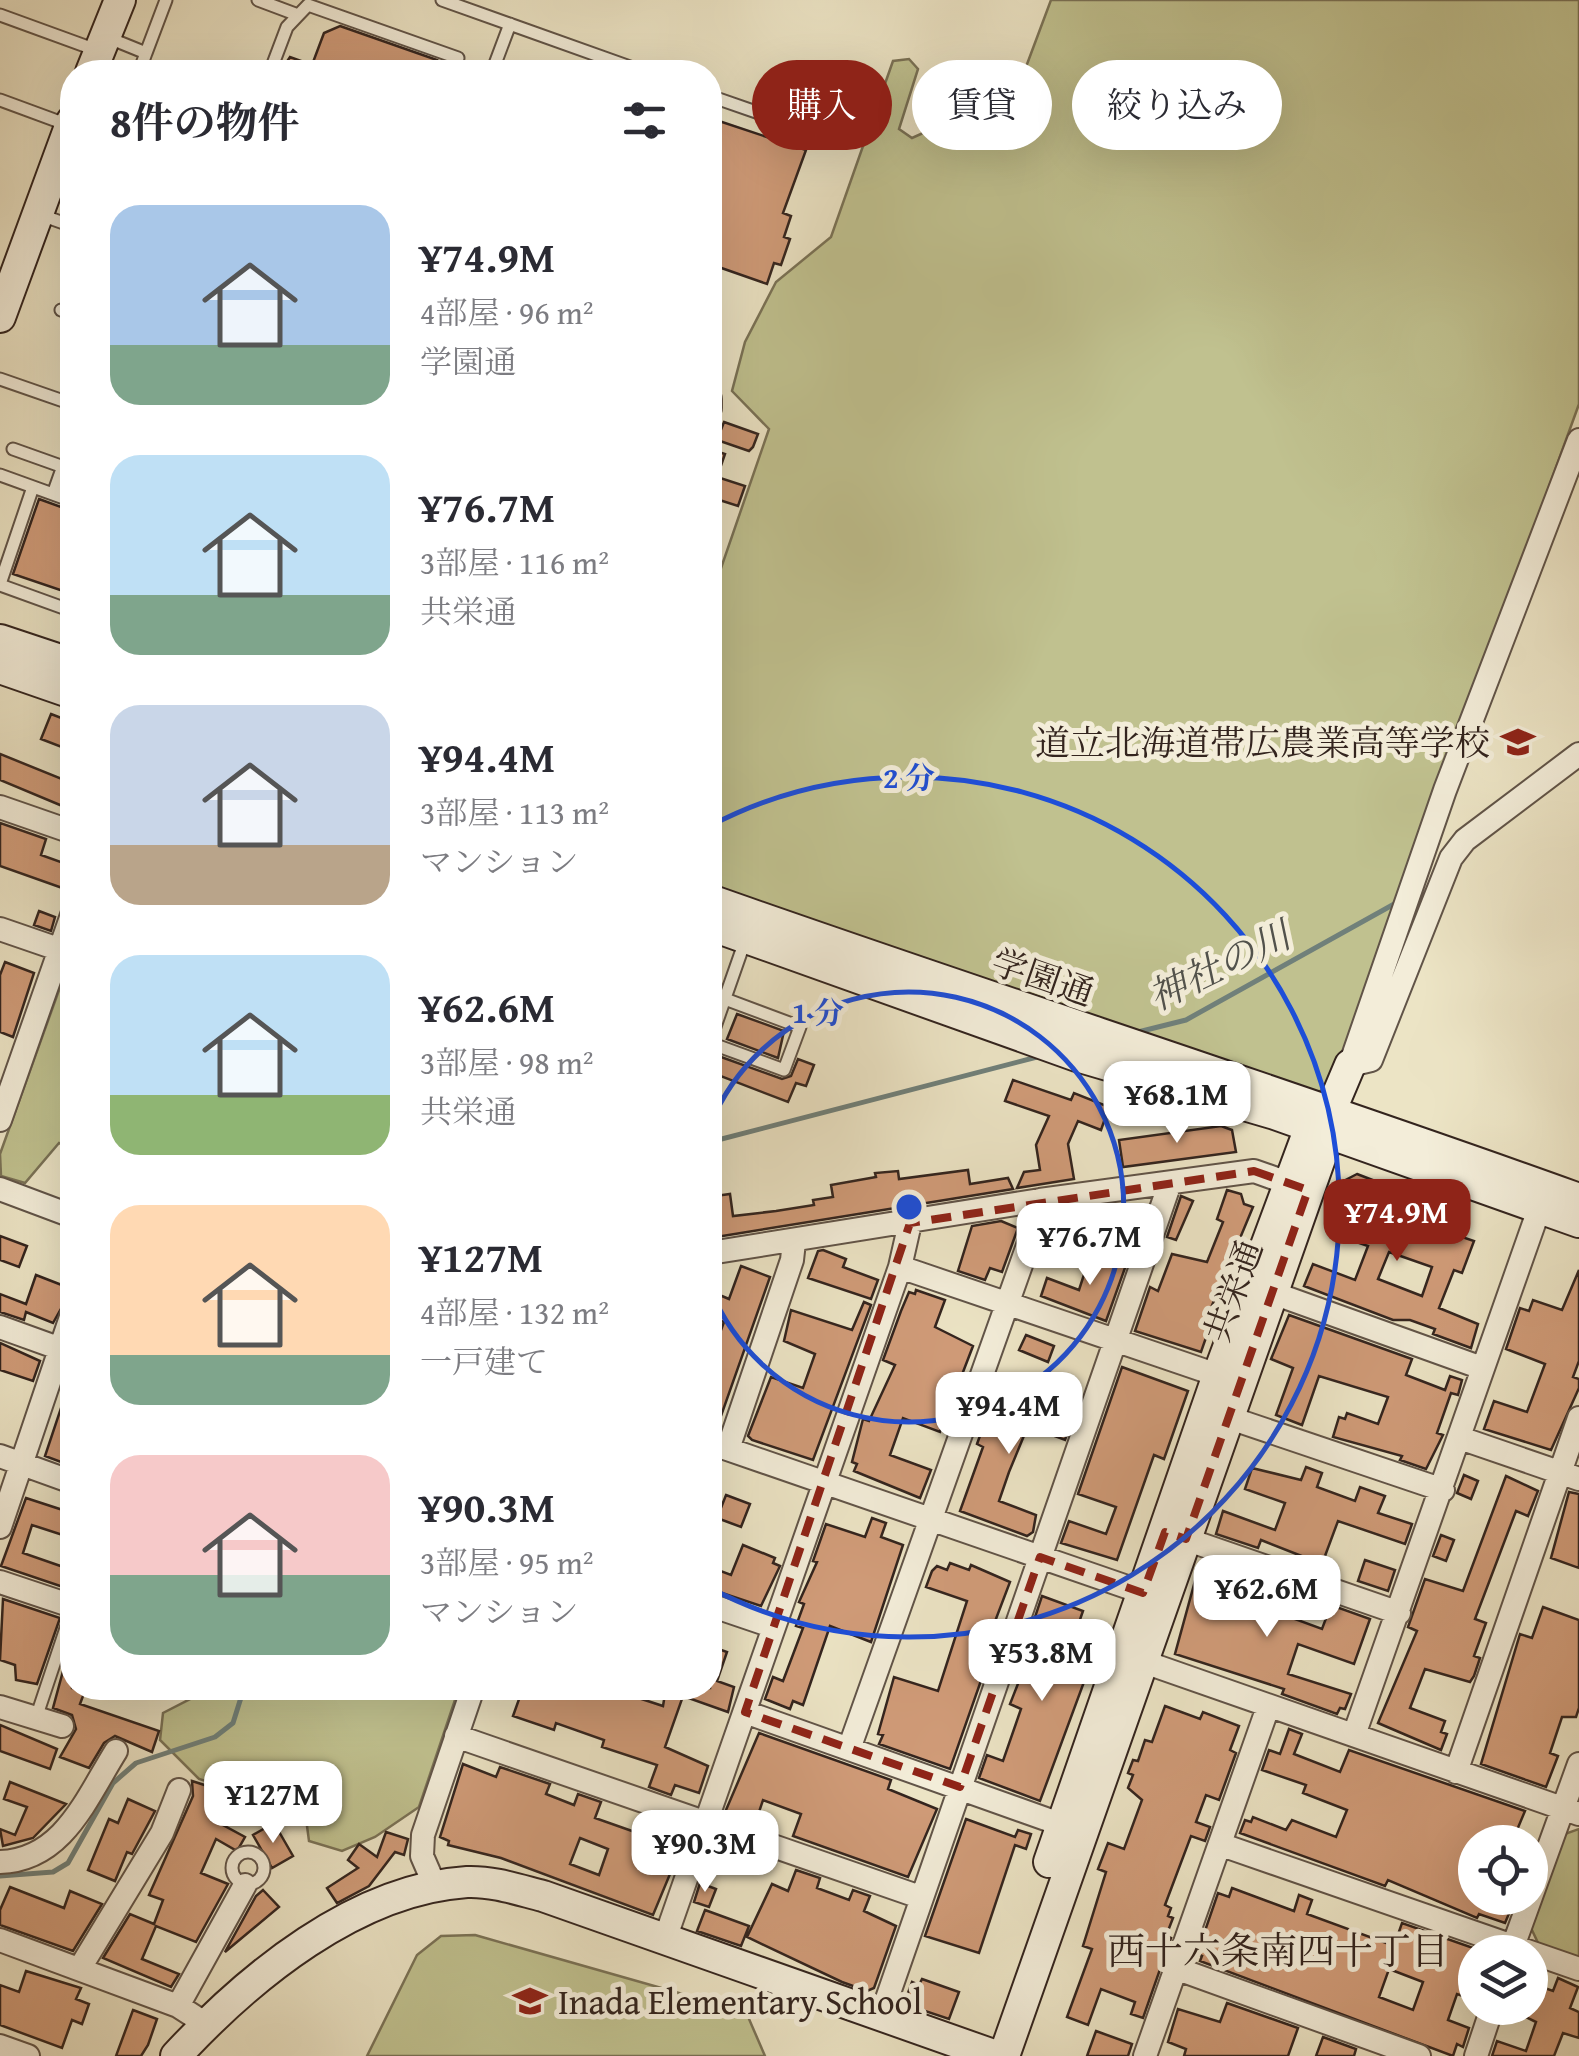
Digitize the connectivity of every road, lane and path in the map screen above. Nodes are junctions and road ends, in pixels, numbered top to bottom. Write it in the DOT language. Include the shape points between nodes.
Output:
graph roads {
  1 [pos="120,0"];
  2 [pos="166,0"];
  3 [pos="258,0"];
  4 [pos="442,0"];
  5 [pos="0,15"];
  6 [pos="298,16"];
  7 [pos="510,24"];
  8 [pos="146,52"];
  9 [pos="98,53"];
  10 [pos="143,60"];
  11 [pos="274,60"];
  12 [pos="457,60"];
  13 [pos="496,60"];
  14 [pos="606,60"];
  15 [pos="0,100"];
  16 [pos="722,100"];
  17 [pos="752,111"];
  18 [pos="60,120"];
  19 [pos="60,155"];
  20 [pos="37,214"];
  21 [pos="60,222"];
  22 [pos="0,316"];
  23 [pos="0,379"];
  24 [pos="60,400"];
  25 [pos="1579,440"];
  26 [pos="12,449"];
  27 [pos="60,465"];
  28 [pos="0,475"];
  29 [pos="60,482"];
  30 [pos="33,487"];
  31 [pos="53,494"];
  32 [pos="60,497"];
  33 [pos="0,584"];
  34 [pos="60,606"];
  35 [pos="0,640"];
  36 [pos="0,668"];
  37 [pos="60,668"];
  38 [pos="60,671"];
  39 [pos="1579,754"];
  40 [pos="0,807"];
  41 [pos="60,828"];
  42 [pos="722,904"];
  43 [pos="0,929"];
  44 [pos="722,930"];
  45 [pos="745,938"];
  46 [pos="60,950"];
  47 [pos="60,953"];
  48 [pos="725,999"];
  49 [pos="722,1008"];
  50 [pos="722,1047"];
  51 [pos="0,1054"];
  52 [pos="23,1062"];
  53 [pos="1350,1066"];
  54 [pos="0,1120"];
  55 [pos="1324,1123"];
  56 [pos="1170,1183"];
  57 [pos="1298,1186"];
  58 [pos="0,1188"];
  59 [pos="1543,1198"];
  60 [pos="1579,1199"];
  61 [pos="1040,1200"];
  62 [pos="60,1208"];
  63 [pos="1579,1222"];
  64 [pos="910,1223"];
  65 [pos="794,1242"];
  66 [pos="722,1251"];
  67 [pos="900,1267"];
  68 [pos="1273,1293"];
  69 [pos="1006,1304"];
  70 [pos="0,1328"];
  71 [pos="1117,1342"];
  72 [pos="60,1349"];
  73 [pos="60,1363"];
  74 [pos="1482,1368"];
  75 [pos="1229,1379"];
  76 [pos="1227,1417"];
  77 [pos="1579,1418"];
  78 [pos="722,1438"];
  79 [pos="1460,1438"];
  80 [pos="722,1447"];
  81 [pos="11,1460"];
  82 [pos="1570,1476"];
  83 [pos="60,1478"];
  84 [pos="826,1483"];
  85 [pos="1443,1490"];
  86 [pos="932,1519"];
  87 [pos="0,1526"];
  88 [pos="1175,1535"];
  89 [pos="1040,1557"];
  90 [pos="0,1582"];
  91 [pos="1153,1596"];
  92 [pos="60,1604"];
  93 [pos="722,1608"];
  94 [pos="1399,1613"];
  95 [pos="772,1626"];
  96 [pos="60,1645"];
  97 [pos="1132,1658"];
  98 [pos="469,1700"];
  99 [pos="0,1707"];
  100 [pos="1268,1707"];
  101 [pos="745,1712"];
  102 [pos="36,1718"];
  103 [pos="62,1726"];
  104 [pos="1354,1735"];
  105 [pos="456,1736"];
  106 [pos="848,1748"];
  107 [pos="116,1751"];
  108 [pos="1579,1764"];
  109 [pos="1456,1772"];
  110 [pos="960,1788"];
  111 [pos="179,1790"];
  112 [pos="1571,1812"];
  113 [pos="705,1821"];
  114 [pos="1072,1828"];
  115 [pos="1222,1844"];
  116 [pos="0,1862"];
  117 [pos="245,1885"];
  118 [pos="434,1886"];
  119 [pos="920,1897"];
  120 [pos="1471,1935"];
  121 [pos="1518,1935"];
  122 [pos="664,1939"];
  123 [pos="0,1940"];
  124 [pos="1548,1961"];
  125 [pos="80,1968"];
  126 [pos="1175,1968"];
  127 [pos="1579,1970"];
  128 [pos="178,2006"];
  129 [pos="881,2016"];
  130 [pos="206,2024"];
  131 [pos="1486,2025"];
  132 [pos="0,2046"];
  133 [pos="1000,2054"];
  134 [pos="28,2056"];
  135 [pos="176,2056"];
  136 [pos="1145,2056"];
  137 [pos="1420,2056"];
  138 [pos="1476,2056"];
  1 -- 9 [label="street"];
  2 -- 8 [label="lane"];
  3 -- 6 [label="lane"];
  4 -- 7 [label="lane"];
  5 -- 9 [label="lane"];
  6 -- 11 [label="lane"];
  6 -- 12 [label="lane" via="308,5"];
  7 -- 13 [label="lane"];
  7 -- 14 [label="lane"];
  8 -- 9 [label="lane"];
  8 -- 10 [label="lane"];
  15 -- 18 [label="lane"];
  16 -- 17 [label="lane"];
  19 -- 20 [label="street"];
  20 -- 21 [label="lane"];
  20 -- 22 [label="street"];
  23 -- 24 [label="lane"];
  25 -- 53 [label="street" via="1445,790"];
  26 -- 27 [label="lane"];
  28 -- 30 [label="lane"];
  29 -- 31 [label="lane"];
  30 -- 31 [label="lane"];
  30 -- 33 [label="lane"];
  31 -- 32 [label="lane"];
  33 -- 34 [label="lane"];
  35 -- 37 [label="street"];
  36 -- 38 [label="street"];
  39 -- 53 [label="street" via="1465,840 1372,1060"];
  40 -- 41 [label="street"];
  42 -- 55 [label="street, 学園通"];
  43 -- 46 [label="street"];
  44 -- 45 [label="street, 学園通"];
  45 -- 48 [label="lane"];
  45 -- 55 [label="street, 学園通" via="1077,1056"];
  47 -- 52 [label="street"];
  48 -- 49 [label="lane"];
  48 -- 50 [label="lane" via="800,1027 784,1070"];
  51 -- 52 [label="street"];
  52 -- 54 [label="street"];
  53 -- 55 [label="street, 共栄通"];
  55 -- 57 [label="street, 共栄通"];
  55 -- 59 [label="street, 学園通"];
  56 -- 57 [label="street" via="1254,1171"];
  56 -- 61 [label="street"];
  56 -- 71 [label="street"];
  57 -- 68 [label="street, 共栄通"];
  57 -- 75 [label="street, 共栄通"];
  58 -- 62 [label="street"];
  59 -- 60 [label="street, 学園通"];
  59 -- 63 [label="street, 学園通"];
  59 -- 74 [label="street"];
  61 -- 64 [label="street"];
  61 -- 69 [label="street"];
  64 -- 65 [label="street"];
  64 -- 67 [label="street"];
  65 -- 66 [label="street"];
  65 -- 78 [label="street"];
  67 -- 69 [label="street"];
  67 -- 84 [label="street"];
  68 -- 74 [label="street"];
  68 -- 75 [label="street, 共栄通"];
  69 -- 71 [label="street"];
  69 -- 86 [label="street"];
  70 -- 72 [label="street"];
  71 -- 75 [label="street"];
  71 -- 89 [label="street"];
  73 -- 81 [label="street"];
  74 -- 79 [label="street"];
  75 -- 76 [label="street, 共栄通"];
  75 -- 88 [label="street, 共栄通"];
  76 -- 85 [label="street"];
  76 -- 88 [label="street, 共栄通"];
  77 -- 82 [label="street"];
  79 -- 82 [label="street"];
  79 -- 85 [label="street"];
  80 -- 84 [label="street"];
  81 -- 83 [label="street"];
  81 -- 87 [label="street"];
  82 -- 109 [label="street"];
  84 -- 86 [label="street"];
  84 -- 95 [label="street"];
  85 -- 94 [label="street"];
  86 -- 89 [label="street"];
  86 -- 106 [label="street"];
  88 -- 91 [label="street, 共栄通"];
  88 -- 94 [label="street"];
  89 -- 91 [label="street"];
  89 -- 110 [label="street"];
  90 -- 92 [label="street"];
  91 -- 97 [label="street, 共栄通"];
  93 -- 95 [label="street"];
  94 -- 104 [label="street"];
  95 -- 101 [label="street"];
  96 -- 102 [label="lane"];
  97 -- 100 [label="street"];
  97 -- 114 [label="street, 共栄通"];
  98 -- 105 [label="street"];
  99 -- 102 [label="street"];
  100 -- 104 [label="street"];
  100 -- 115 [label="street"];
  101 -- 106 [label="street"];
  101 -- 113 [label="street"];
  102 -- 103 [label="street"];
  104 -- 109 [label="street"];
  105 -- 113 [label="street"];
  105 -- 118 [label="street" via="423,1835 422,1856"];
  106 -- 110 [label="street"];
  107 -- 116 [label="street" via="64,1835 23,1862"];
  108 -- 112 [label="street"];
  109 -- 112 [label="street"];
  110 -- 114 [label="street"];
  110 -- 119 [label="street"];
  111 -- 125 [label="street" via="162,1833"];
  112 -- 121 [label="street"];
  113 -- 119 [label="street"];
  113 -- 122 [label="street"];
  114 -- 133 [label="street, 共栄通"];
  115 -- 120 [label="street"];
  115 -- 126 [label="street"];
  117 -- 128 [label="street"];
  118 -- 122 [label="street" via="506,1886"];
  118 -- 130 [label="street" via="371,1907 324,1934"];
  119 -- 129 [label="street"];
  122 -- 129 [label="street"];
  123 -- 125 [label="street"];
  124 -- 127 [label="street"];
  125 -- 128 [label="street"];
  126 -- 136 [label="street"];
  126 -- 137 [label="street"];
  128 -- 130 [label="street"];
  129 -- 133 [label="street"];
  130 -- 135 [label="street"];
  131 -- 138 [label="street"];
  132 -- 134 [label="street"];
}
